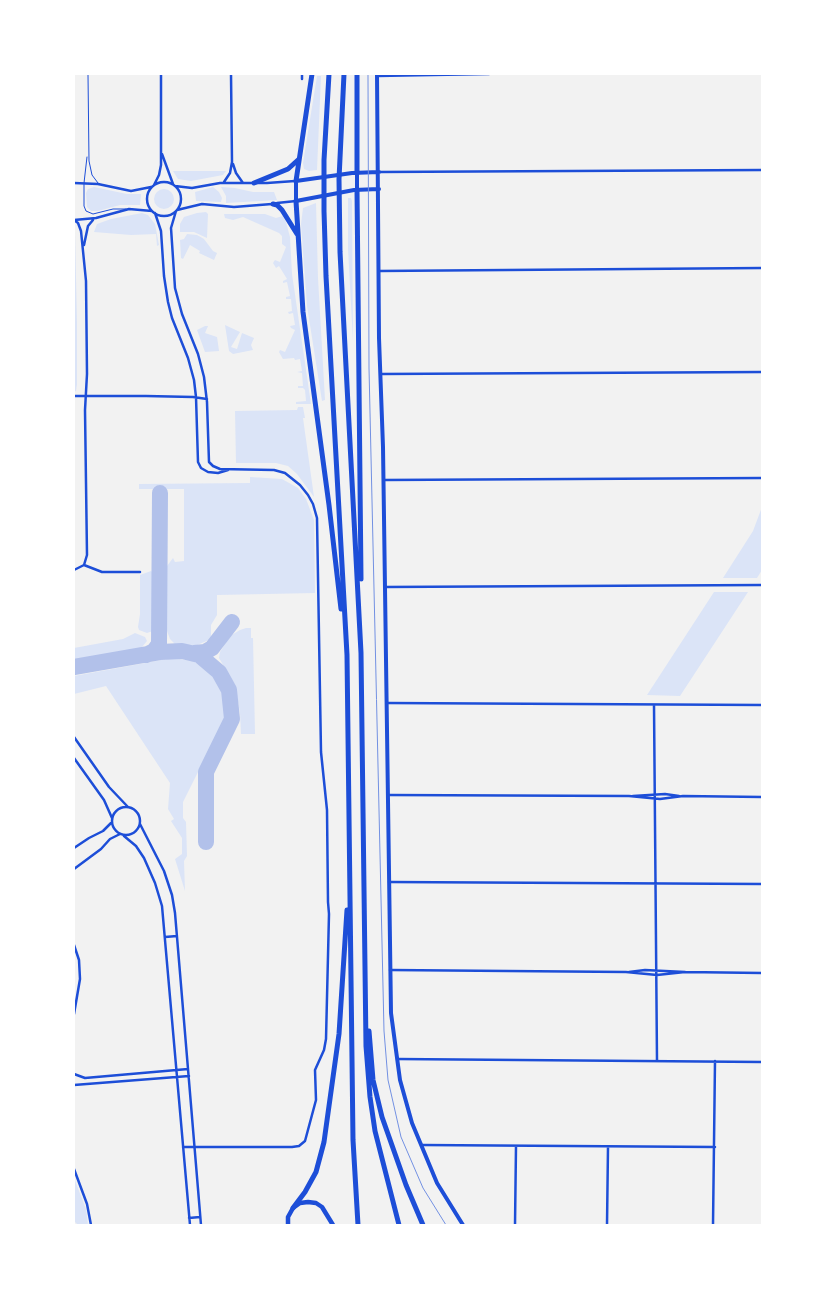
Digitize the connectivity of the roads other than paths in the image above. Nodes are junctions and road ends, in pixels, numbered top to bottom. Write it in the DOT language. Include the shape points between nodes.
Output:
graph roads {
  1 [pos="88,74"];
  2 [pos="161,74"];
  3 [pos="231,74"];
  4 [pos="302,74"];
  5 [pos="312,74"];
  6 [pos="329,74"];
  7 [pos="344,74"];
  8 [pos="357,74"];
  9 [pos="489,74"];
  10 [pos="377,75"];
  11 [pos="302,79"];
  12 [pos="162,147"];
  13 [pos="88,154"];
  14 [pos="299,157"];
  15 [pos="232,162"];
  16 [pos="762,170"];
  17 [pos="357,172"];
  18 [pos="379,172"];
  19 [pos="296,180"];
  20 [pos="224,182"];
  21 [pos="74,183"];
  22 [pos="84,183"];
  23 [pos="243,183"];
  24 [pos="254,183"];
  25 [pos="98,184"];
  26 [pos="153,186"];
  27 [pos="174,186"];
  28 [pos="357,190"];
  29 [pos="379,190"];
  30 [pos="296,201"];
  31 [pos="273,204"];
  32 [pos="129,209"];
  33 [pos="176,210"];
  34 [pos="154,213"];
  35 [pos="96,218"];
  36 [pos="74,220"];
  37 [pos="297,234"];
  38 [pos="84,249"];
  39 [pos="762,268"];
  40 [pos="379,271"];
  41 [pos="762,372"];
  42 [pos="381,374"];
  43 [pos="74,396"];
  44 [pos="85,396"];
  45 [pos="196,397"];
  46 [pos="207,399"];
  47 [pos="229,469"];
  48 [pos="762,478"];
  49 [pos="384,480"];
  50 [pos="84,565"];
  51 [pos="74,570"];
  52 [pos="140,572"];
  53 [pos="762,585"];
  54 [pos="385,587"];
  55 [pos="361,653"];
  56 [pos="347,655"];
  57 [pos="386,704"];
  58 [pos="654,705"];
  59 [pos="762,705"];
  60 [pos="74,737"];
  61 [pos="74,758"];
  62 [pos="655,794"];
  63 [pos="388,795"];
  64 [pos="629,796"];
  65 [pos="682,796"];
  66 [pos="762,797"];
  67 [pos="655,799"];
  68 [pos="128,807"];
  69 [pos="112,821"];
  70 [pos="140,824"];
  71 [pos="120,834"];
  72 [pos="124,836"];
  73 [pos="349,837"];
  74 [pos="74,848"];
  75 [pos="74,868"];
  76 [pos="389,882"];
  77 [pos="656,884"];
  78 [pos="762,884"];
  79 [pos="177,936"];
  80 [pos="165,937"];
  81 [pos="74,944"];
  82 [pos="390,970"];
  83 [pos="656,970"];
  84 [pos="626,972"];
  85 [pos="685,972"];
  86 [pos="762,972"];
  87 [pos="657,975"];
  88 [pos="364,981"];
  89 [pos="74,1014"];
  90 [pos="396,1059"];
  91 [pos="657,1061"];
  92 [pos="715,1061"];
  93 [pos="762,1062"];
  94 [pos="188,1069"];
  95 [pos="176,1070"];
  96 [pos="74,1076"];
  97 [pos="177,1076"];
  98 [pos="188,1076"];
  99 [pos="97,1077"];
  100 [pos="98,1083"];
  101 [pos="74,1085"];
  102 [pos="420,1145"];
  103 [pos="195,1146"];
  104 [pos="516,1146"];
  105 [pos="183,1147"];
  106 [pos="608,1147"];
  107 [pos="715,1147"];
  108 [pos="74,1169"];
  109 [pos="293,1208"];
  110 [pos="200,1217"];
  111 [pos="189,1218"];
  112 [pos="91,1225"];
  113 [pos="190,1225"];
  114 [pos="200,1225"];
  115 [pos="287,1225"];
  116 [pos="333,1225"];
  117 [pos="358,1225"];
  118 [pos="399,1225"];
  119 [pos="423,1225"];
  120 [pos="463,1225"];
  121 [pos="515,1225"];
  122 [pos="608,1225"];
  123 [pos="713,1225"];
  1 -- 13 [label="lane"];
  2 -- 12 [label="street"];
  3 -- 15 [label="street"];
  4 -- 11 [label="street"];
  5 -- 14 [label="highway"];
  6 -- 56 [label="highway" via="324,167 326,276"];
  7 -- 55 [label="highway" via="339,160 340,252"];
  8 -- 17 [label="highway"];
  9 -- 10 [label="street"];
  10 -- 18 [label="main road"];
  12 -- 26 [label="street" via="160,170"];
  12 -- 27 [label="street" via="164,163"];
  13 -- 22 [label="lane"];
  13 -- 25 [label="lane" via="92,175"];
  14 -- 19 [label="highway"];
  14 -- 24 [label="highway" via="288,169"];
  15 -- 20 [label="street"];
  15 -- 23 [label="street"];
  16 -- 18 [label="street"];
  17 -- 18 [label="main road"];
  17 -- 19 [label="main road"];
  17 -- 28 [label="main road"];
  18 -- 29 [label="main road"];
  19 -- 24 [label="street"];
  19 -- 30 [label="main road"];
  20 -- 23 [label="street"];
  20 -- 27 [label="street" via="192,188"];
  21 -- 22 [label="street"];
  22 -- 25 [label="street"];
  22 -- 32 [label="lane" via="84,207 88,213"];
  23 -- 24 [label="street"];
  25 -- 26 [label="street" via="131,191"];
  26 -- 27 [label="street" via="164,182"];
  26 -- 34 [label="street" via="147,198"];
  27 -- 33 [label="street" via="181,198"];
  28 -- 29 [label="main road"];
  28 -- 30 [label="main road"];
  28 -- 55 [label="highway"];
  29 -- 40 [label="main road"];
  30 -- 31 [label="street"];
  30 -- 37 [label="highway"];
  31 -- 33 [label="street" via="202,204"];
  31 -- 37 [label="highway" via="284,211"];
  32 -- 34 [label="street"];
  32 -- 35 [label="street"];
  33 -- 34 [label="street" via="166,216"];
  33 -- 46 [label="street" via="172,228 176,288 201,364"];
  34 -- 45 [label="street" via="161,235 168,302 189,361"];
  35 -- 36 [label="street"];
  35 -- 38 [label="street" via="88,226"];
  36 -- 38 [label="street" via="79,225"];
  37 -- 56 [label="highway" via="302,312"];
  38 -- 44 [label="street"];
  39 -- 40 [label="street"];
  40 -- 42 [label="main road"];
  41 -- 42 [label="street"];
  42 -- 49 [label="main road"];
  43 -- 44 [label="street"];
  44 -- 45 [label="street"];
  44 -- 50 [label="street" via="88,554"];
  45 -- 46 [label="street"];
  45 -- 47 [label="street" via="199,465 209,473"];
  46 -- 47 [label="street" via="208,460 214,467"];
  47 -- 103 [label="street" via="286,473 304,490 318,518 321,752 327,810 329,914 326,1039 315,1072 316,1100 304,1143 292,1147"];
  48 -- 49 [label="street"];
  49 -- 54 [label="main road"];
  50 -- 51 [label="street"];
  50 -- 52 [label="street" via="102,572"];
  53 -- 54 [label="street"];
  54 -- 57 [label="main road"];
  55 -- 88 [label="highway"];
  56 -- 73 [label="highway"];
  57 -- 58 [label="street"];
  57 -- 63 [label="main road"];
  58 -- 59 [label="street"];
  58 -- 62 [label="street"];
  60 -- 68 [label="street" via="109,787"];
  61 -- 69 [label="street" via="106,804"];
  62 -- 64 [label="street"];
  62 -- 65 [label="street"];
  62 -- 67 [label="street"];
  63 -- 64 [label="street"];
  63 -- 76 [label="main road"];
  64 -- 67 [label="street"];
  65 -- 66 [label="street"];
  65 -- 67 [label="street"];
  67 -- 77 [label="street"];
  68 -- 69 [label="street" via="118,810"];
  68 -- 70 [label="street" via="137,812"];
  69 -- 71 [label="street"];
  69 -- 74 [label="street" via="103,831"];
  70 -- 72 [label="street" via="134,834"];
  70 -- 79 [label="street" via="167,881"];
  71 -- 72 [label="street"];
  71 -- 75 [label="street"];
  72 -- 80 [label="street" via="144,858 155,883 162,906"];
  73 -- 109 [label="highway" via="339,1034 327,1126 316,1172"];
  73 -- 117 [label="highway" via="353,1140"];
  76 -- 77 [label="street"];
  76 -- 82 [label="main road"];
  77 -- 78 [label="street"];
  77 -- 83 [label="street"];
  79 -- 80 [label="street"];
  79 -- 94 [label="street"];
  80 -- 95 [label="street"];
  81 -- 89 [label="street" via="80,979"];
  82 -- 84 [label="street"];
  82 -- 90 [label="main road"];
  83 -- 84 [label="street"];
  83 -- 85 [label="street"];
  83 -- 87 [label="street"];
  84 -- 87 [label="street"];
  85 -- 86 [label="street"];
  85 -- 87 [label="street"];
  87 -- 91 [label="street"];
  88 -- 118 [label="highway" via="370,1097 375,1131"];
  88 -- 119 [label="highway" via="376,1096 409,1194"];
  90 -- 91 [label="street"];
  90 -- 102 [label="main road" via="405,1102"];
  91 -- 92 [label="street"];
  92 -- 93 [label="street"];
  92 -- 107 [label="street"];
  94 -- 95 [label="street"];
  94 -- 98 [label="street"];
  95 -- 97 [label="street"];
  95 -- 99 [label="street"];
  96 -- 99 [label="street"];
  97 -- 98 [label="street"];
  97 -- 100 [label="street"];
  97 -- 105 [label="street"];
  98 -- 103 [label="street"];
  99 -- 100 [label="street"];
  100 -- 101 [label="street"];
  102 -- 104 [label="street"];
  102 -- 120 [label="main road" via="437,1183"];
  103 -- 105 [label="street"];
  103 -- 110 [label="street"];
  104 -- 106 [label="street"];
  104 -- 121 [label="street"];
  105 -- 111 [label="street"];
  106 -- 107 [label="street"];
  106 -- 122 [label="street"];
  107 -- 123 [label="street"];
  108 -- 112 [label="street"];
  109 -- 115 [label="main road"];
  109 -- 116 [label="main road" via="304,1202 316,1203 325,1210"];
  110 -- 111 [label="street"];
  110 -- 114 [label="street"];
  111 -- 113 [label="street"];
}
